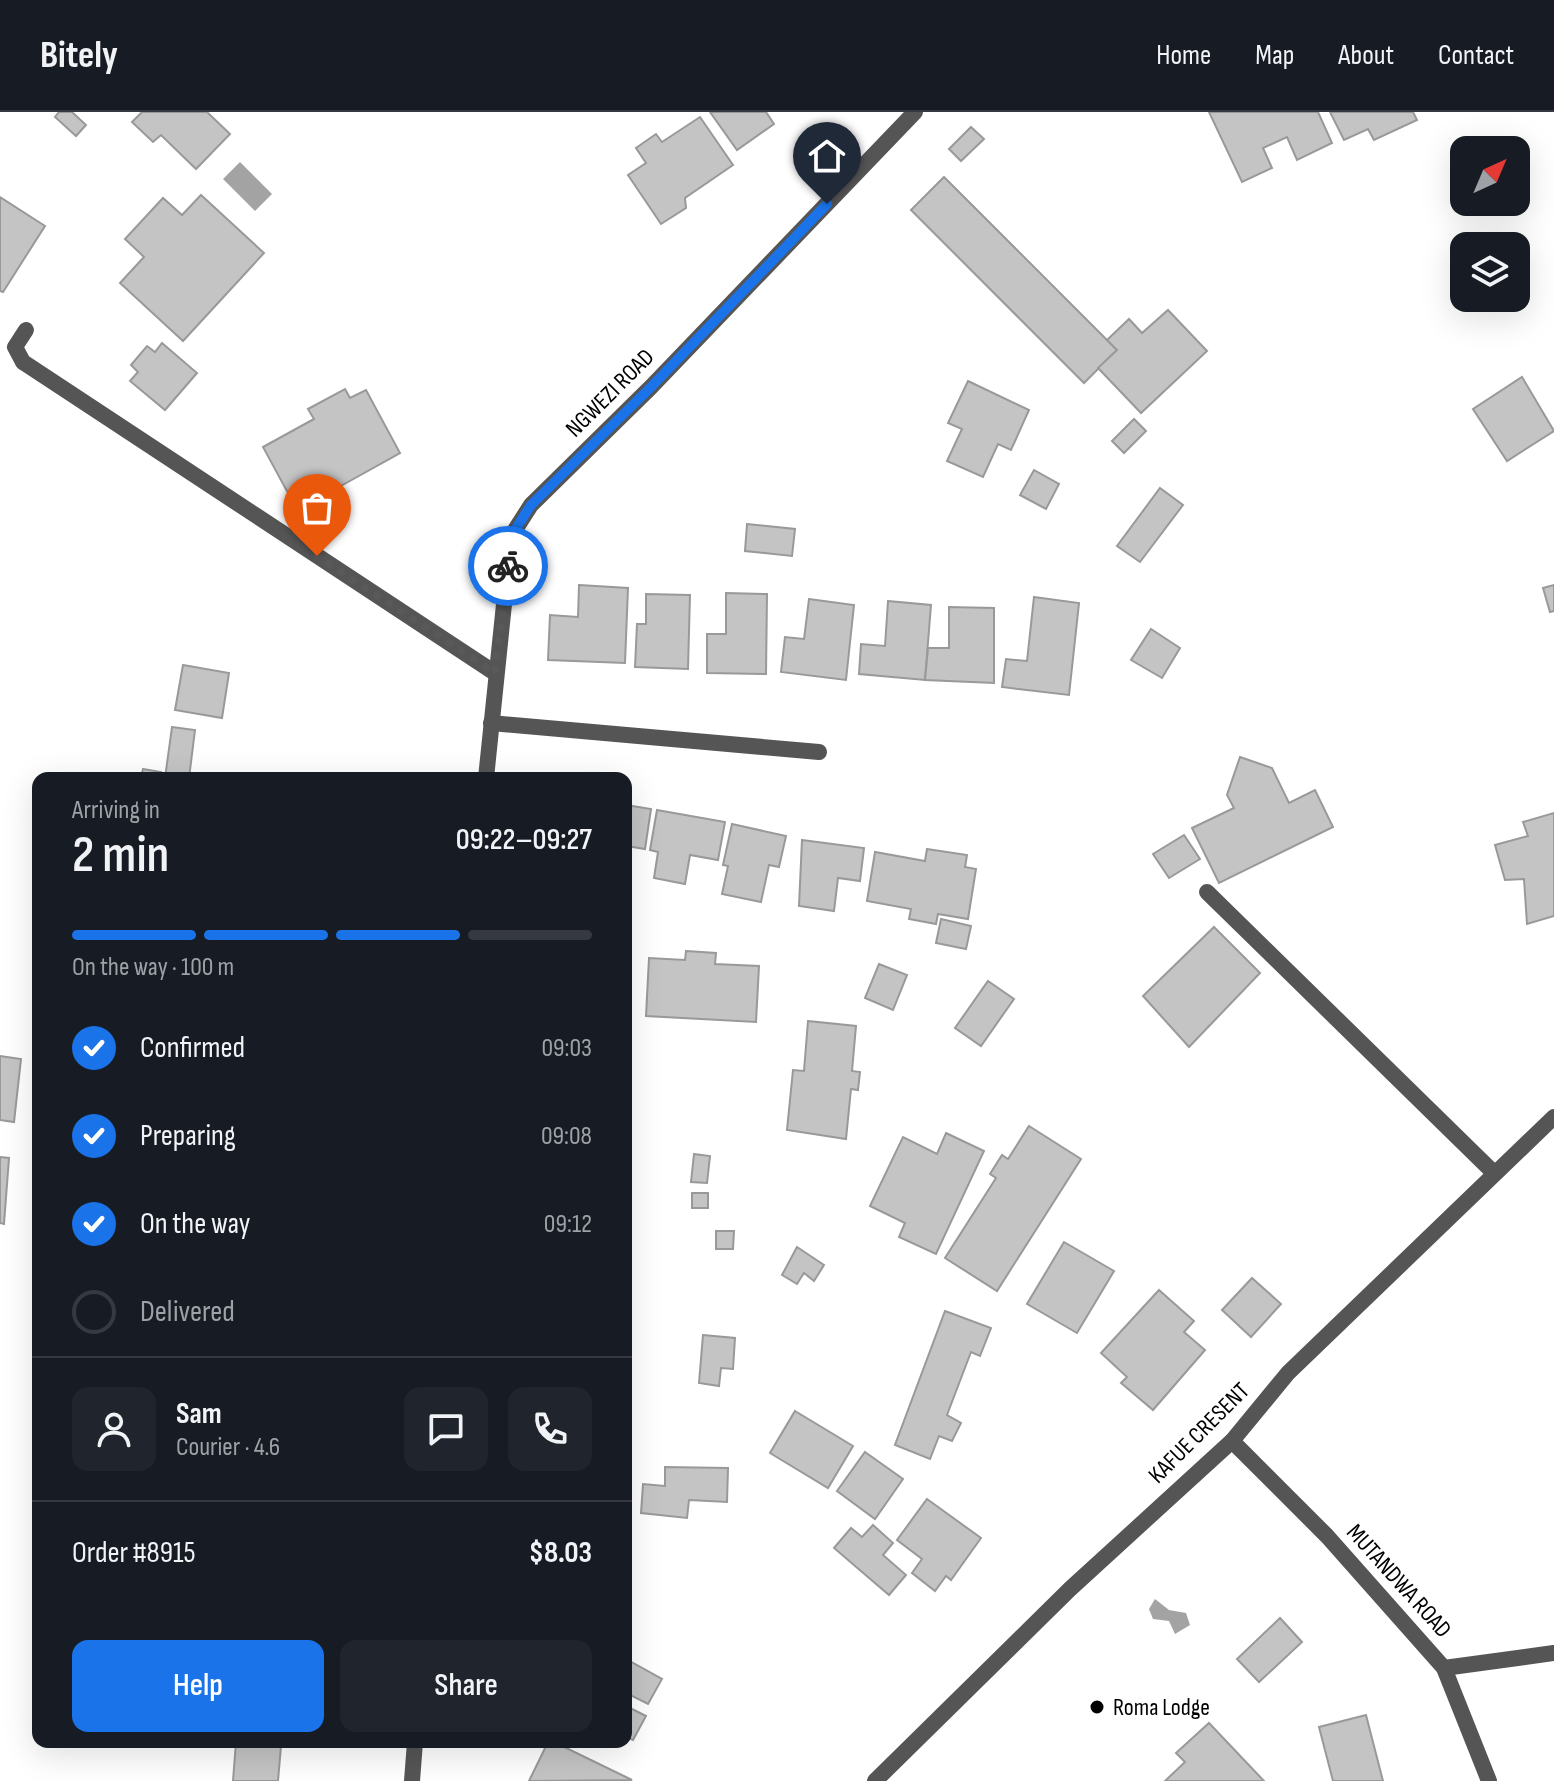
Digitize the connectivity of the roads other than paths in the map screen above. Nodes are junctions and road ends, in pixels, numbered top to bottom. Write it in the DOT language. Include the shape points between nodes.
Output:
graph roads {
  1 [pos="915,112"];
  2 [pos="26,330"];
  3 [pos="495,673"];
  4 [pos="491,723"];
  5 [pos="819,752"];
  6 [pos="487,772"];
  7 [pos="1207,892"];
  8 [pos="1554,1117"];
  9 [pos="1493,1172"];
  10 [pos="1232,1441"];
  11 [pos="1554,1653"];
  12 [pos="1444,1668"];
  13 [pos="415,1748"];
  14 [pos="412,1781"];
  15 [pos="875,1781"];
  16 [pos="1489,1781"];
  1 -- 3 [label="street, NGWEZI ROAD" via="531,505 515,530 509,556"];
  2 -- 3 [label="street" via="15,347 23,362"];
  3 -- 4 [label="street, NGWEZI ROAD"];
  4 -- 5 [label="street"];
  4 -- 6 [label="street, NGWEZI ROAD"];
  7 -- 9 [label="street"];
  8 -- 9 [label="street, KAFUE CRESENT"];
  9 -- 10 [label="street, KAFUE CRESENT" via="1288,1373"];
  10 -- 12 [label="street, MUTANDWA ROAD" via="1327,1536"];
  10 -- 15 [label="street, KAFUE CRESENT" via="1070,1589"];
  11 -- 12 [label="street"];
  12 -- 16 [label="street, MUTANDWA ROAD"];
  13 -- 14 [label="street"];
}
